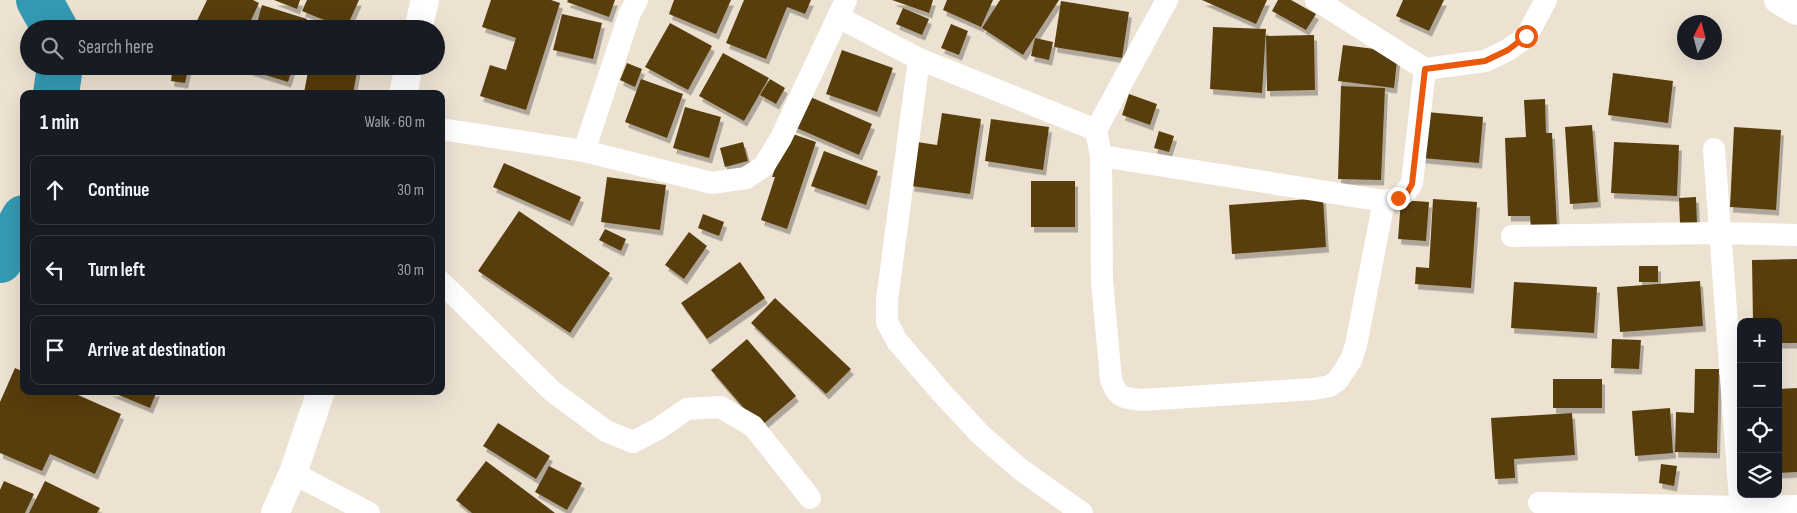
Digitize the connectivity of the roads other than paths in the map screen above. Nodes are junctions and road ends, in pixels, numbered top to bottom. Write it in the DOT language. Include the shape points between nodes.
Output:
graph roads {
  1 [pos="425,0"];
  2 [pos="637,0"];
  3 [pos="1167,0"];
  4 [pos="1316,0"];
  5 [pos="1546,0"];
  6 [pos="1778,0"];
  7 [pos="842,9"];
  8 [pos="1797,11"];
  9 [pos="420,20"];
  10 [pos="919,60"];
  11 [pos="1425,69"];
  12 [pos="407,75"];
  13 [pos="404,90"];
  14 [pos="445,130"];
  15 [pos="1096,130"];
  16 [pos="1714,149"];
  17 [pos="584,151"];
  18 [pos="1101,156"];
  19 [pos="1384,201"];
  20 [pos="1720,233"];
  21 [pos="1797,235"];
  22 [pos="1512,236"];
  23 [pos="445,286"];
  24 [pos="319,395"];
  25 [pos="293,473"];
  26 [pos="810,498"];
  27 [pos="1539,503"];
  28 [pos="1797,506"];
  29 [pos="1740,510"];
  30 [pos="275,513"];
  31 [pos="369,513"];
  32 [pos="1082,513"];
  1 -- 9 [label="street"];
  2 -- 17 [label="street"];
  3 -- 15 [label="street"];
  4 -- 11 [label="street"];
  5 -- 11 [label="street" via="1526,36 1508,50 1485,61"];
  6 -- 8 [label="street"];
  7 -- 10 [label="street"];
  7 -- 17 [label="street" via="781,138 764,166 746,178 712,183"];
  10 -- 15 [label="street"];
  10 -- 32 [label="street" via="886,300 887,322 897,341 981,435 1020,469"];
  11 -- 19 [label="street" via="1412,184 1407,193"];
  12 -- 13 [label="street"];
  14 -- 17 [label="street"];
  15 -- 18 [label="street"];
  16 -- 20 [label="street"];
  18 -- 19 [label="street"];
  18 -- 19 [label="street" via="1102,281 1111,380 1115,392 1125,398 1142,400 1314,390 1338,380 1356,345"];
  20 -- 21 [label="street"];
  20 -- 22 [label="street"];
  20 -- 29 [label="street"];
  23 -- 26 [label="street" via="552,391 606,431 633,442 687,409 720,407 753,426"];
  24 -- 25 [label="street"];
  25 -- 30 [label="street"];
  25 -- 31 [label="street"];
  27 -- 29 [label="street"];
  28 -- 29 [label="street"];
}
